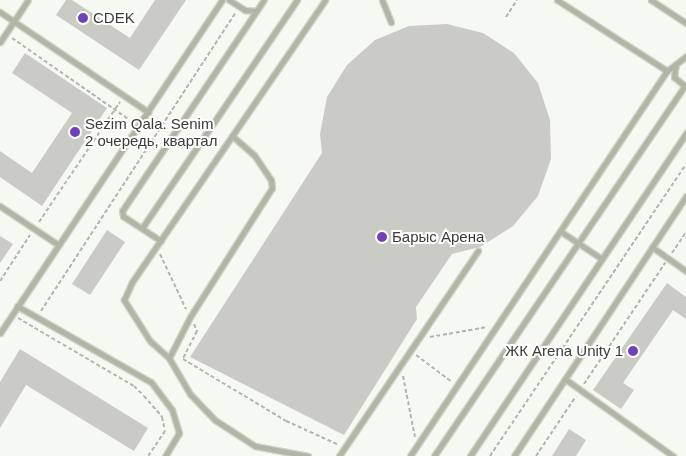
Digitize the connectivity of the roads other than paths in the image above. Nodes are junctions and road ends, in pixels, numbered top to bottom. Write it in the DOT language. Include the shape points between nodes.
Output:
graph roads {
  1 [pos="28,0"];
  2 [pos="222,0"];
  3 [pos="229,0"];
  4 [pos="264,0"];
  5 [pos="296,0"];
  6 [pos="324,0"];
  7 [pos="382,0"];
  8 [pos="556,0"];
  9 [pos="651,0"];
  10 [pos="256,11"];
  11 [pos="0,12"];
  12 [pos="14,21"];
  13 [pos="391,22"];
  14 [pos="686,23"];
  15 [pos="0,42"];
  16 [pos="686,56"];
  17 [pos="676,64"];
  18 [pos="667,71"];
  19 [pos="685,87"];
  20 [pos="148,112"];
  21 [pos="686,133"];
  22 [pos="232,136"];
  23 [pos="686,196"];
  24 [pos="0,206"];
  25 [pos="142,228"];
  26 [pos="560,231"];
  27 [pos="161,241"];
  28 [pos="577,243"];
  29 [pos="57,244"];
  30 [pos="652,247"];
  31 [pos="478,251"];
  32 [pos="602,259"];
  33 [pos="686,270"];
  34 [pos="17,306"];
  35 [pos="0,333"];
  36 [pos="170,358"];
  37 [pos="565,380"];
  38 [pos="272,450"];
  39 [pos="165,456"];
  40 [pos="267,456"];
  41 [pos="308,456"];
  42 [pos="339,456"];
  43 [pos="410,456"];
  44 [pos="434,456"];
  45 [pos="470,456"];
  46 [pos="514,456"];
  47 [pos="674,456"];
  1 -- 12 [label="lane"];
  2 -- 20 [label="lane"];
  3 -- 10 [label="lane"];
  4 -- 10 [label="lane"];
  5 -- 25 [label="lane"];
  6 -- 22 [label="lane"];
  7 -- 13 [label="lane"];
  8 -- 18 [label="lane"];
  9 -- 14 [label="lane"];
  10 -- 25 [label="lane" via="122,211 123,216"];
  11 -- 12 [label="lane"];
  12 -- 15 [label="lane"];
  12 -- 20 [label="lane"];
  16 -- 17 [label="lane"];
  17 -- 18 [label="lane"];
  17 -- 19 [label="lane" via="674,77"];
  18 -- 26 [label="lane"];
  19 -- 28 [label="lane"];
  20 -- 29 [label="lane"];
  21 -- 32 [label="lane"];
  22 -- 27 [label="lane"];
  22 -- 36 [label="lane" via="254,155 272,188 190,318"];
  23 -- 30 [label="lane"];
  24 -- 29 [label="lane"];
  25 -- 27 [label="lane"];
  26 -- 28 [label="lane"];
  26 -- 43 [label="lane"];
  27 -- 36 [label="lane" via="132,282 124,300 150,341"];
  28 -- 32 [label="lane"];
  28 -- 44 [label="lane"];
  29 -- 34 [label="lane"];
  30 -- 33 [label="lane"];
  30 -- 37 [label="lane"];
  31 -- 42 [label="lane"];
  32 -- 45 [label="lane"];
  34 -- 35 [label="lane"];
  34 -- 39 [label="lane" via="151,382 172,410 179,433"];
  36 -- 38 [label="lane" via="190,394 215,420 254,446"];
  37 -- 46 [label="lane"];
  37 -- 47 [label="lane"];
  38 -- 40 [label="lane"];
  38 -- 41 [label="lane"];
}
